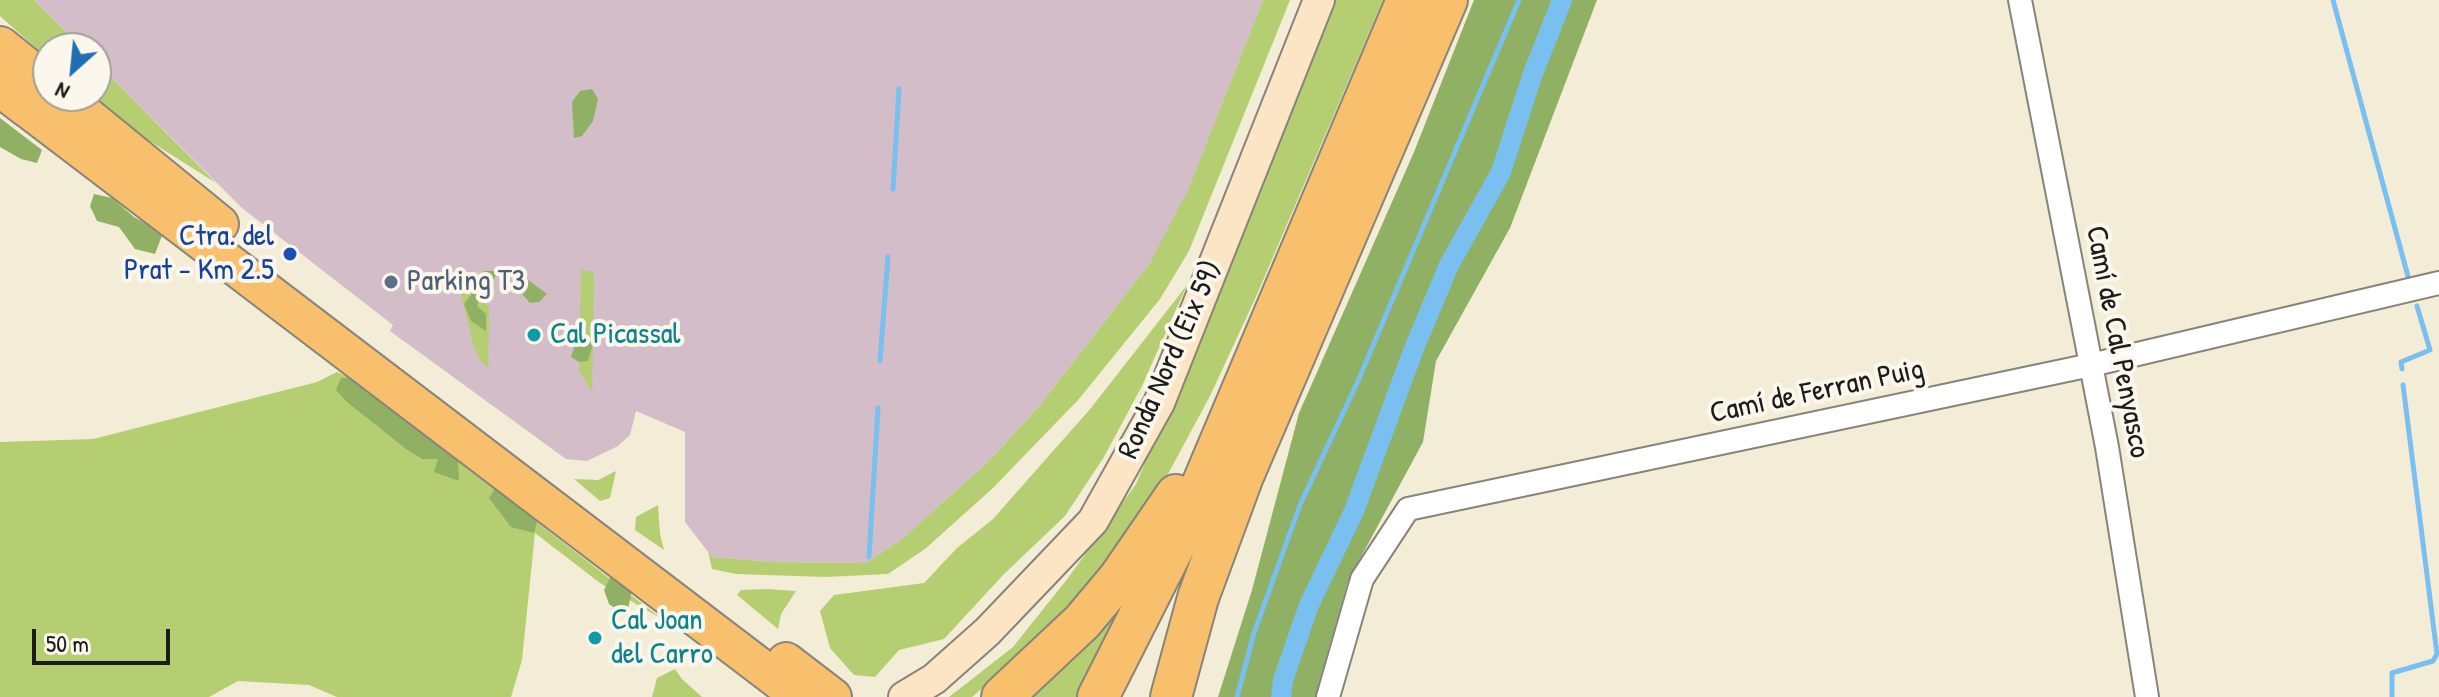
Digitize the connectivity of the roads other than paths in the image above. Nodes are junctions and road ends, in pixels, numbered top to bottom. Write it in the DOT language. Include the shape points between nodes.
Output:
graph roads {
  1 [pos="1319,0"];
  2 [pos="1407,0"];
  3 [pos="1447,0"];
  4 [pos="2020,0"];
  5 [pos="0,34"];
  6 [pos="0,47"];
  7 [pos="32,81"];
  8 [pos="32,84"];
  9 [pos="64,112"];
  10 [pos="65,112"];
  11 [pos="2439,283"];
  12 [pos="2091,365"];
  13 [pos="1245,378"];
  14 [pos="1243,476"];
  15 [pos="906,696"];
  16 [pos="800,697"];
  17 [pos="833,697"];
  18 [pos="1002,697"];
  19 [pos="1098,697"];
  20 [pos="1128,697"];
  21 [pos="1171,697"];
  22 [pos="1328,697"];
  23 [pos="2147,697"];
  1 -- 15 [label="main road, Ronda Nord (Eix 59)" via="1159,403 1093,521 987,632 934,679"];
  2 -- 13 [label="highway"];
  3 -- 14 [label="highway"];
  4 -- 12 [label="street, Camí de Cal Penyasco"];
  5 -- 7 [label="highway"];
  6 -- 8 [label="highway"];
  9 -- 16 [label="highway"];
  10 -- 17 [label="highway"];
  11 -- 12 [label="street, Camí de Ferran Puig"];
  12 -- 22 [label="street, Camí de Ferran Puig" via="1408,509 1362,579"];
  12 -- 23 [label="street, Camí de Cal Penyasco"];
  13 -- 18 [label="highway" via="1173,500 1119,578 1082,622"];
  13 -- 19 [label="highway" via="1185,525"];
  14 -- 20 [label="highway"];
  14 -- 21 [label="highway" via="1198,598"];
}
